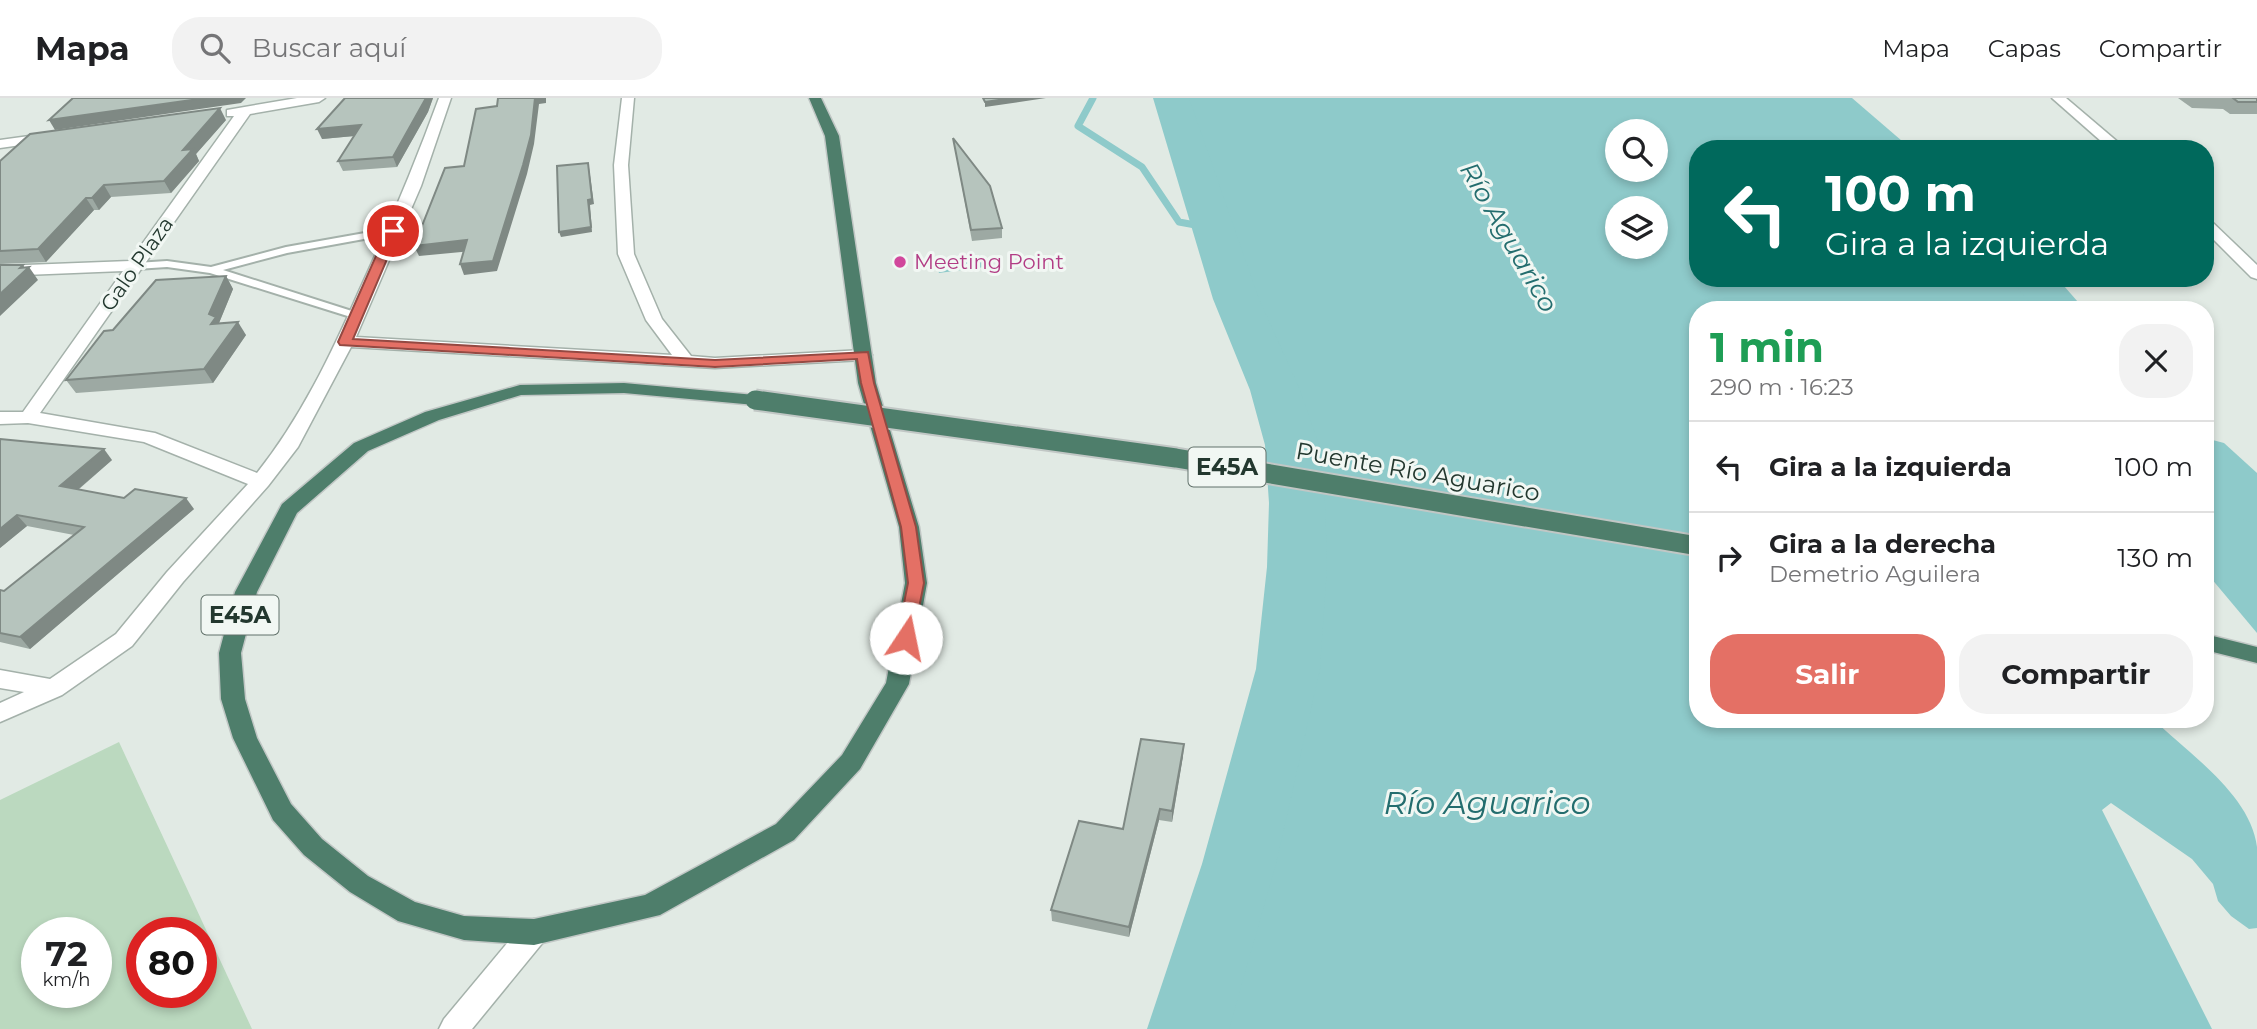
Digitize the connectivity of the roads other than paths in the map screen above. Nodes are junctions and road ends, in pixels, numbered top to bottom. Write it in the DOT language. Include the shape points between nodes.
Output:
graph roads {
  1 [pos="319,98"];
  2 [pos="445,98"];
  3 [pos="628,98"];
  4 [pos="815,98"];
  5 [pos="2058,98"];
  6 [pos="245,111"];
  7 [pos="218,115"];
  8 [pos="68,135"];
  9 [pos="2108,140"];
  10 [pos="0,144"];
  11 [pos="393,231"];
  12 [pos="2214,232"];
  13 [pos="136,265"];
  14 [pos="211,270"];
  15 [pos="0,271"];
  16 [pos="2257,274"];
  17 [pos="355,316"];
  18 [pos="345,342"];
  19 [pos="863,355"];
  20 [pos="686,362"];
  21 [pos="28,417"];
  22 [pos="0,418"];
  23 [pos="261,482"];
  24 [pos="1689,544"];
  25 [pos="2214,644"];
  26 [pos="2257,655"];
  27 [pos="0,679"];
  28 [pos="54,689"];
  29 [pos="0,712"];
  30 [pos="534,932"];
  31 [pos="454,1029"];
  1 -- 6 [label="street"];
  2 -- 11 [label="street"];
  3 -- 20 [label="street" via="621,165 626,254 654,320"];
  4 -- 19 [label="highway, E45A" via="832,136"];
  5 -- 9 [label="street"];
  6 -- 7 [label="street"];
  6 -- 13 [label="street, Galo Plaza"];
  8 -- 10 [label="street"];
  11 -- 14 [label="lane" via="286,250"];
  11 -- 17 [label="street"];
  12 -- 16 [label="street"];
  13 -- 14 [label="lane"];
  13 -- 15 [label="street"];
  13 -- 21 [label="street, Galo Plaza"];
  14 -- 17 [label="lane"];
  17 -- 18 [label="street"];
  18 -- 20 [label="street"];
  18 -- 23 [label="street" via="291,443"];
  19 -- 20 [label="street"];
  19 -- 30 [label="highway, E45A" via="909,527 916,583 897,684 851,762 785,832 650,906"];
  21 -- 22 [label="street"];
  21 -- 23 [label="street" via="148,438"];
  23 -- 28 [label="street" via="124,640"];
  24 -- 30 [label="highway, Puente Río Aguarico / E45A, bridge" via="1176,458 755,400 624,388 520,390 432,416 360,447 289,509 246,592 230,653 233,699 245,738 282,812 313,847 359,884 408,912 464,928"];
  25 -- 26 [label="highway"];
  27 -- 28 [label="street"];
  28 -- 29 [label="street"];
  30 -- 31 [label="street"];
}
